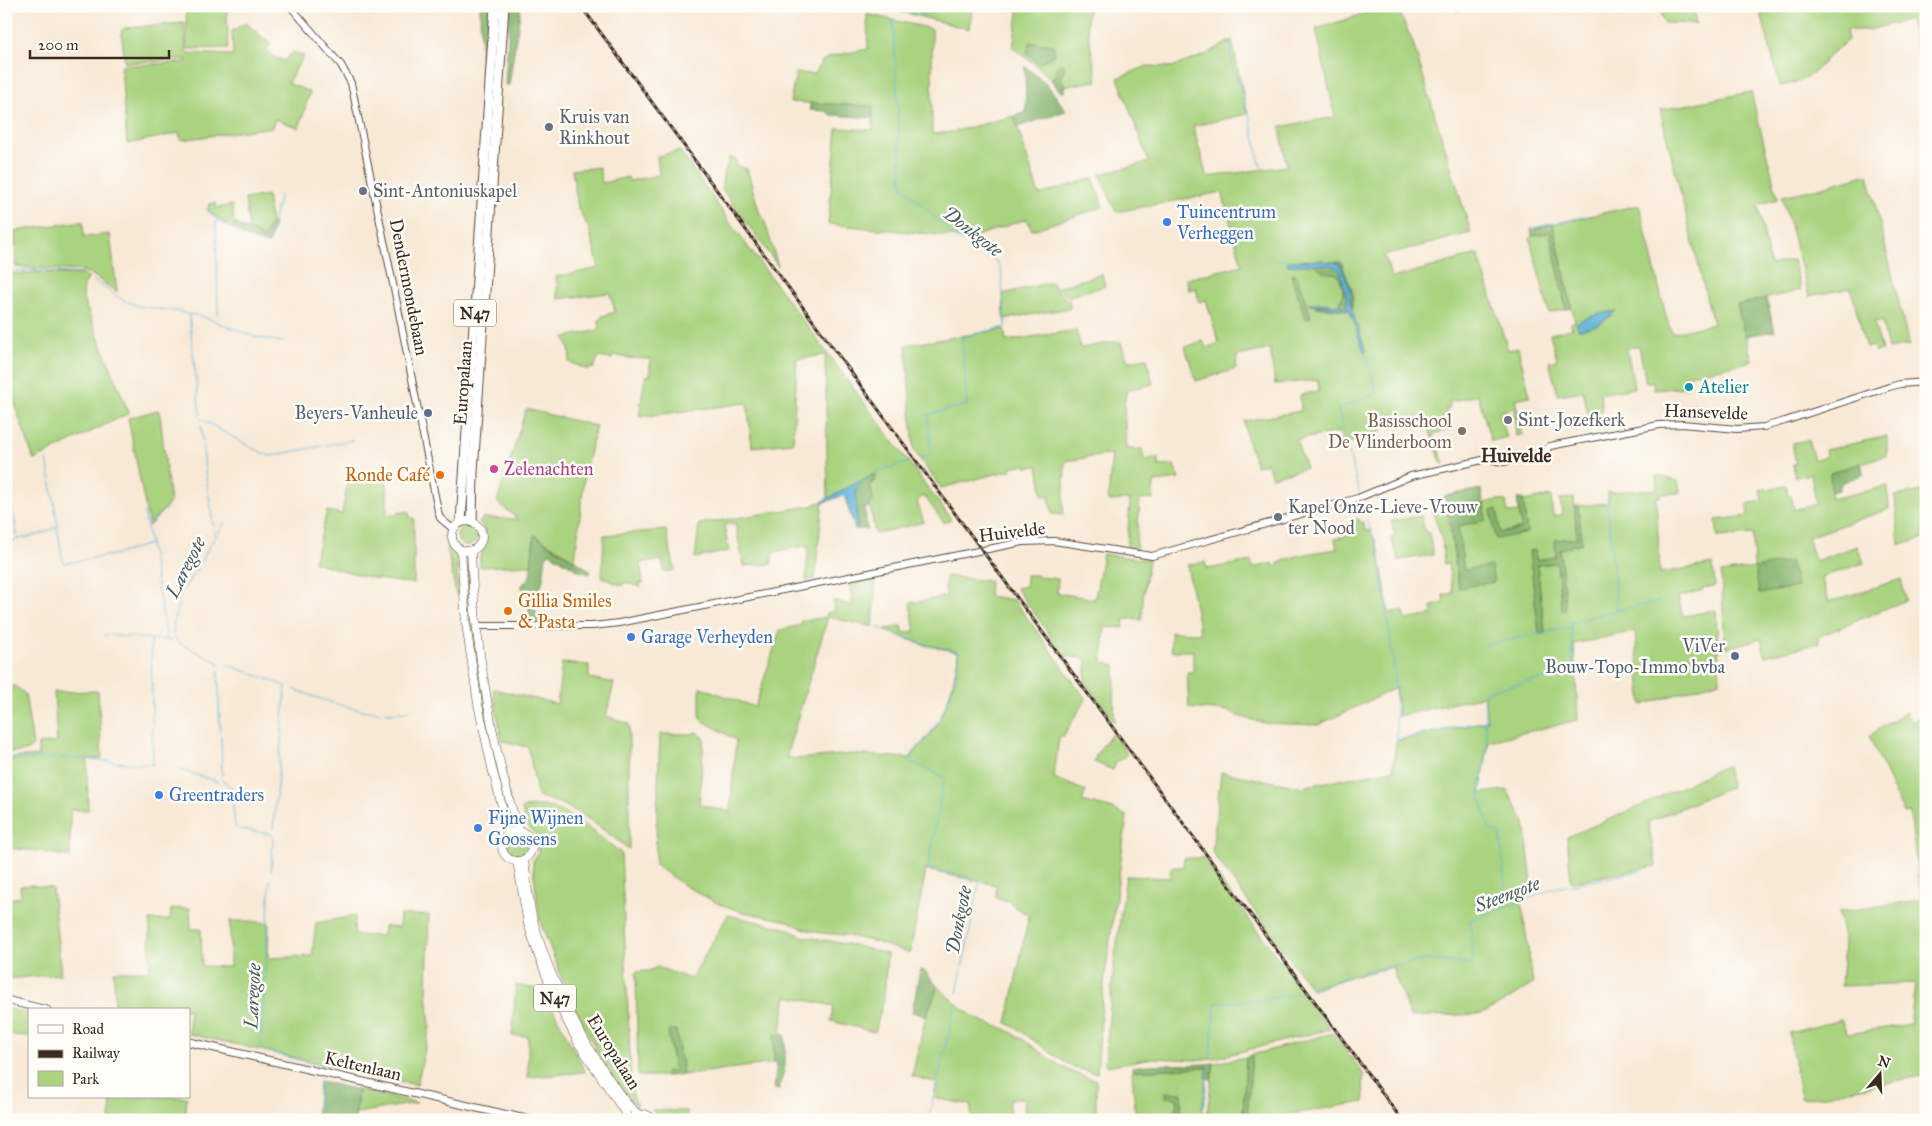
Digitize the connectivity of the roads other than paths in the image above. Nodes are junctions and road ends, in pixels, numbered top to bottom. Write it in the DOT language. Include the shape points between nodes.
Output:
graph roads {
  1 [pos="290,6"];
  2 [pos="495,6"];
  3 [pos="504,6"];
  4 [pos="1926,382"];
  5 [pos="1570,442"];
  6 [pos="461,522"];
  7 [pos="472,522"];
  8 [pos="453,529"];
  9 [pos="461,550"];
  10 [pos="471,550"];
  11 [pos="476,626"];
  12 [pos="519,831"];
  13 [pos="509,833"];
  14 [pos="520,861"];
  15 [pos="6,1000"];
  16 [pos="39,1008"];
  17 [pos="190,1042"];
  18 [pos="640,1114"];
  19 [pos="530,1120"];
  20 [pos="631,1120"];
  21 [pos="656,1120"];
  1 -- 8 [label="street, Dendermondebaan" via="341,65 351,83 438,511 440,518"];
  2 -- 6 [label="highway, Europalaan / N47"];
  3 -- 7 [label="highway, Europalaan / N47"];
  4 -- 5 [label="street, Hansevelde" via="1888,387 1764,427 1737,429 1665,424"];
  5 -- 11 [label="street, Huivelde" via="1550,446 1542,454 1503,462 1487,459 1422,473 1361,497 1152,556 1054,542 1023,542 620,623"];
  6 -- 7 [label="main road"];
  6 -- 8 [label="main road"];
  7 -- 10 [label="main road, Europalaan / N47" via="482,535 478,546"];
  8 -- 9 [label="main road" via="452,540"];
  9 -- 10 [label="main road"];
  9 -- 13 [label="main road" via="466,624 478,704"];
  10 -- 11 [label="main road, Europalaan / N47"];
  11 -- 12 [label="main road, Europalaan / N47" via="498,752"];
  12 -- 13 [label="main road"];
  12 -- 14 [label="main road, Europalaan / N47" via="528,836 532,845 531,852"];
  13 -- 14 [label="main road" via="504,838 502,850 508,859"];
  14 -- 18 [label="main road, Europalaan / N47" via="533,919 561,994 604,1071 628,1105"];
  14 -- 20 [label="main road, Europalaan / N47" via="528,924 553,993 579,1044"];
  15 -- 16 [label="main road"];
  17 -- 19 [label="main road, Keltenlaan"];
  18 -- 20 [label="main road, Europalaan / N47"];
  18 -- 21 [label="main road, Europalaan / N47" via="650,1115"];
}
